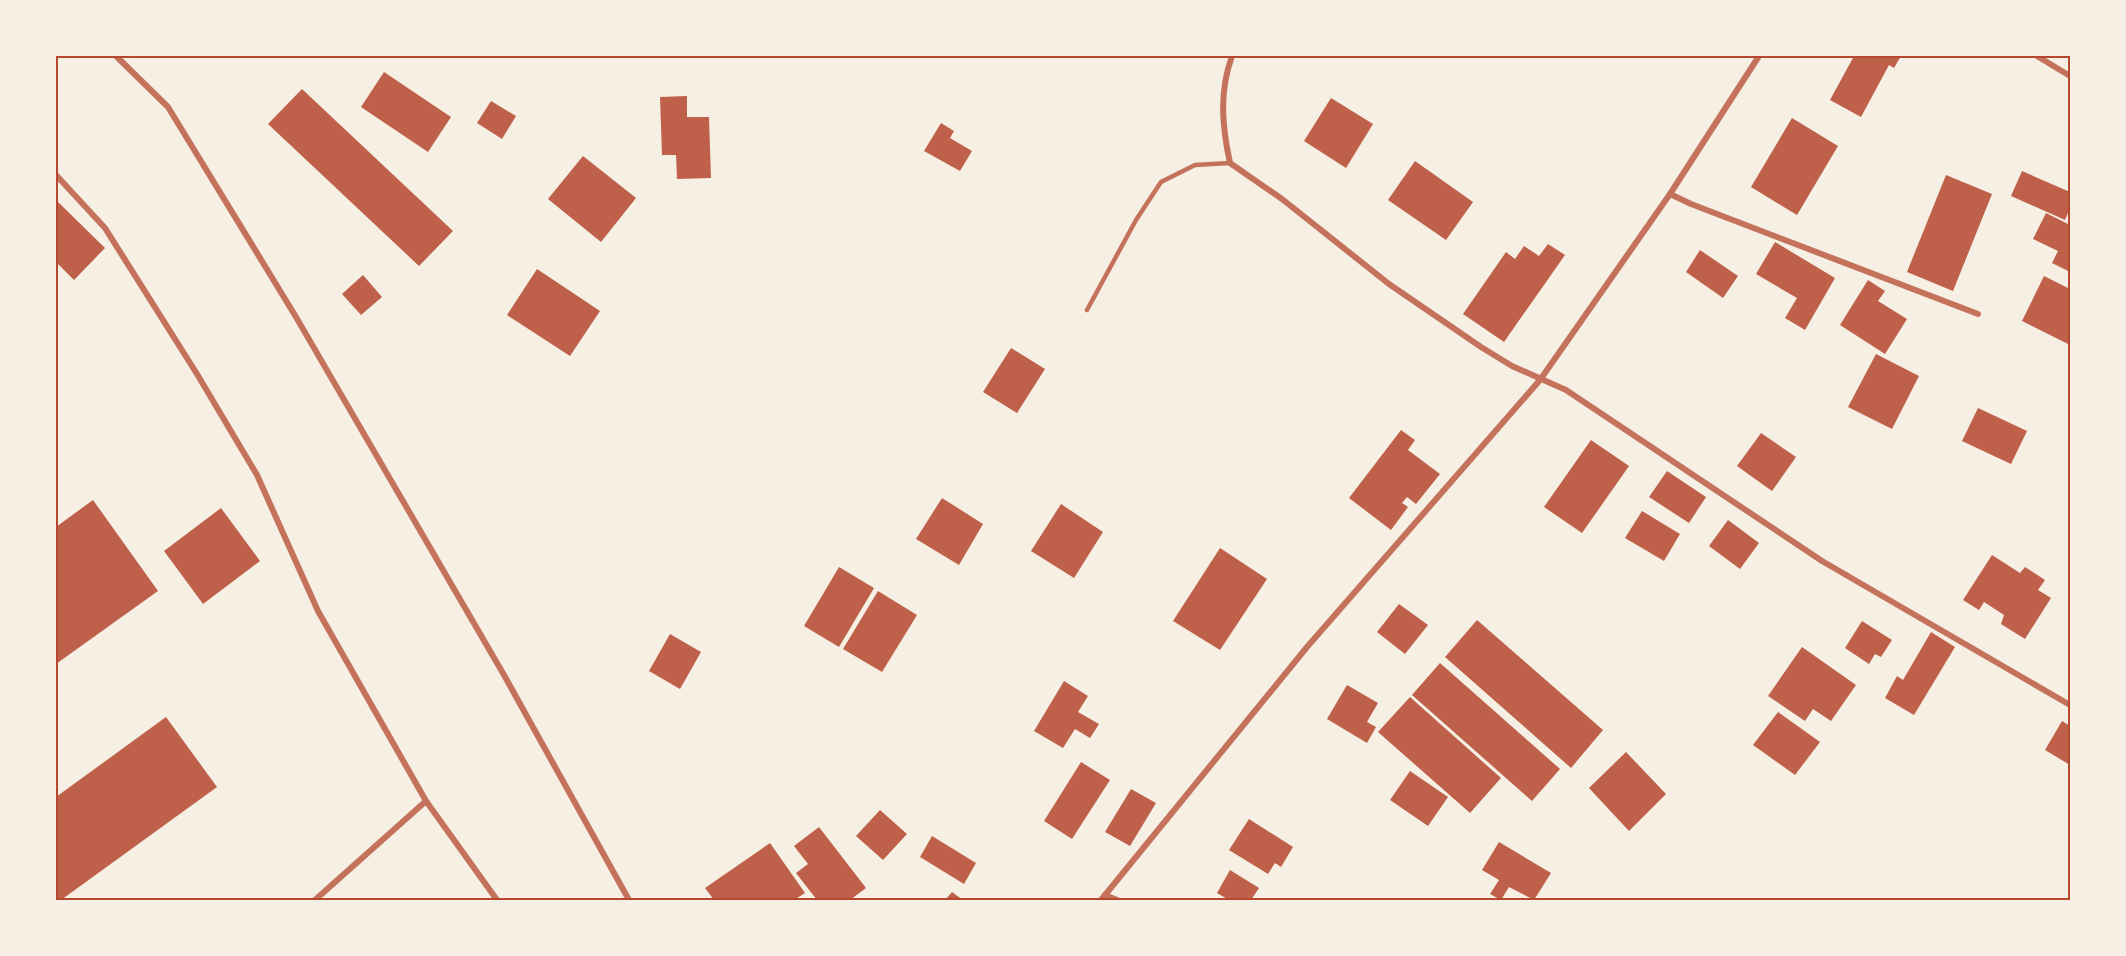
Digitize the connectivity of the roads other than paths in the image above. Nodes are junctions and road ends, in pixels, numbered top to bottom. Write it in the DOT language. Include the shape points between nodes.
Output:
graph roads {
  1 [pos="116,56"];
  2 [pos="1232,56"];
  3 [pos="1759,56"];
  4 [pos="2037,56"];
  5 [pos="2070,76"];
  6 [pos="1230,163"];
  7 [pos="56,175"];
  8 [pos="1670,194"];
  9 [pos="1087,309"];
  10 [pos="1978,314"];
  11 [pos="1540,380"];
  12 [pos="2070,705"];
  13 [pos="426,801"];
  14 [pos="1103,898"];
  15 [pos="315,900"];
  16 [pos="496,900"];
  17 [pos="629,900"];
  18 [pos="1117,900"];
  1 -- 17 [label="street" via="168,107 296,316"];
  2 -- 6 [label="street" via="1224,78 1222,127"];
  3 -- 8 [label="street"];
  4 -- 5 [label="street"];
  6 -- 9 [label="lane" via="1195,165 1161,183"];
  6 -- 11 [label="street" via="1282,199 1389,285 1481,347"];
  7 -- 13 [label="street" via="105,228 198,374 257,475 318,611"];
  8 -- 10 [label="street"];
  8 -- 11 [label="street"];
  11 -- 12 [label="street" via="1566,390 1822,561"];
  11 -- 14 [label="street" via="1307,647"];
  13 -- 15 [label="street"];
  13 -- 16 [label="street"];
  14 -- 18 [label="street"];
}
